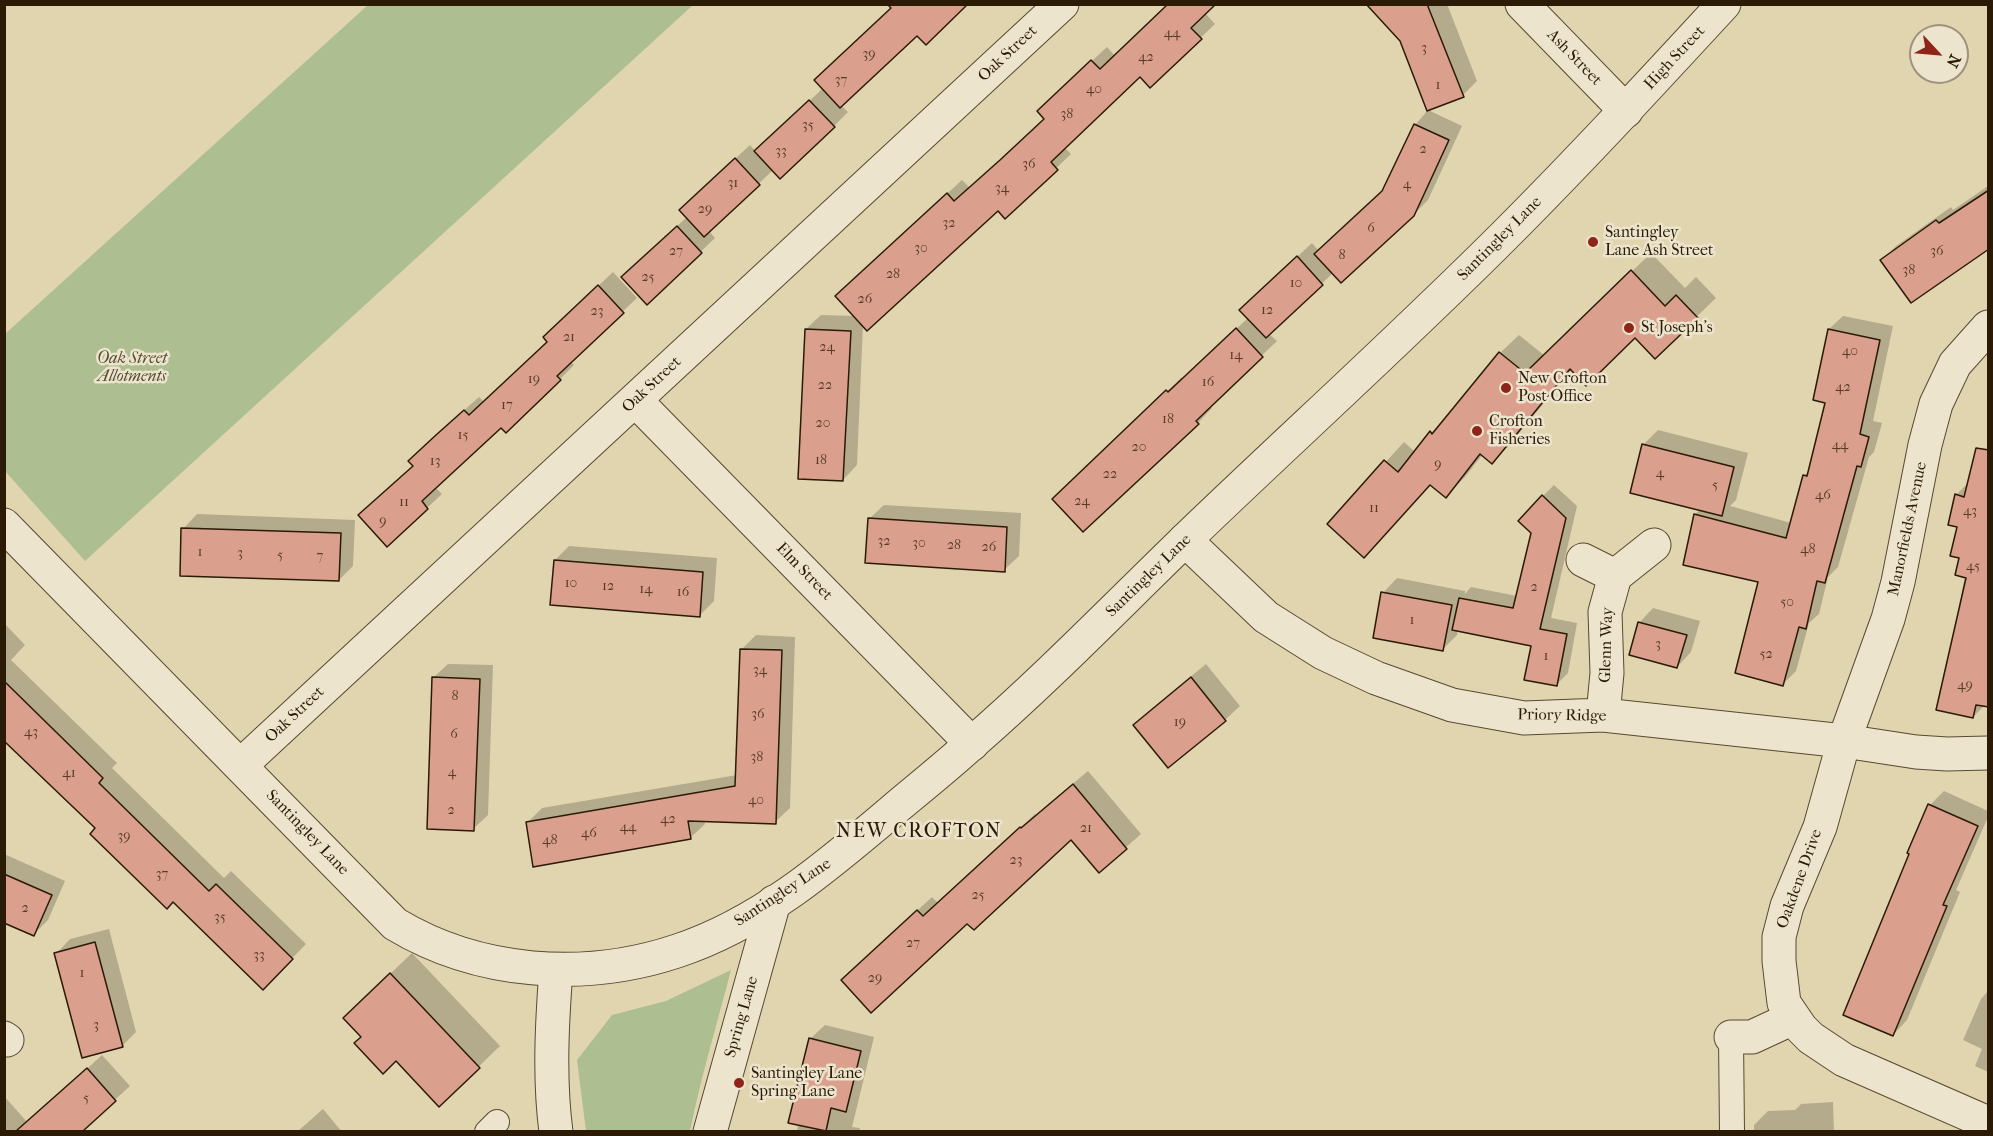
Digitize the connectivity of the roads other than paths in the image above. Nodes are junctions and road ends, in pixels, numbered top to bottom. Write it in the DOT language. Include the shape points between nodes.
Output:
graph roads {
  1 [pos="1062,4"];
  2 [pos="1522,4"];
  3 [pos="1724,4"];
  4 [pos="1626,111"];
  5 [pos="1989,327"];
  6 [pos="635,400"];
  7 [pos="4,525"];
  8 [pos="1185,540"];
  9 [pos="1654,545"];
  10 [pos="1583,560"];
  11 [pos="1615,576"];
  12 [pos="1603,715"];
  13 [pos="1844,741"];
  14 [pos="972,744"];
  15 [pos="1989,753"];
  16 [pos="241,765"];
  17 [pos="774,902"];
  18 [pos="556,970"];
  19 [pos="1793,1018"];
  20 [pos="1731,1037"];
  21 [pos="1989,1123"];
  22 [pos="556,1131"];
  23 [pos="710,1131"];
  24 [pos="1732,1131"];
  1 -- 6 [label="street, Oak Street"];
  2 -- 4 [label="street, Ash Street"];
  3 -- 4 [label="street, High Street"];
  4 -- 8 [label="street, Santingley Lane" via="1506,235"];
  5 -- 13 [label="street, Manorfields Avenue" via="1955,364 1936,404 1888,619"];
  6 -- 14 [label="street, Elm Street"];
  6 -- 16 [label="street, Oak Street"];
  7 -- 16 [label="street, Santingley Lane"];
  8 -- 12 [label="street, Priory Ridge" via="1266,617 1323,653 1376,678 1452,705 1524,718"];
  8 -- 14 [label="street, Santingley Lane"];
  9 -- 11 [label="street"];
  10 -- 11 [label="street"];
  11 -- 12 [label="street, Glenn Way" via="1605,612 1607,673"];
  12 -- 13 [label="street, Priory Ridge"];
  13 -- 15 [label="street, Priory Ridge" via="1916,752"];
  13 -- 19 [label="street, Oakdene Drive" via="1820,827 1787,906 1779,937 1784,1003"];
  14 -- 17 [label="street, Santingley Lane" via="822,870"];
  16 -- 18 [label="street, Santingley Lane" via="395,924 418,938 463,955"];
  17 -- 18 [label="street, Santingley Lane" via="725,931 676,951 625,964"];
  17 -- 23 [label="street, Spring Lane"];
  18 -- 22 [label="street" via="552,1102"];
  19 -- 20 [label="street" via="1752,1036"];
  19 -- 21 [label="street, Oakdene Drive" via="1810,1038 1844,1060"];
  20 -- 24 [label="lane"];
}
